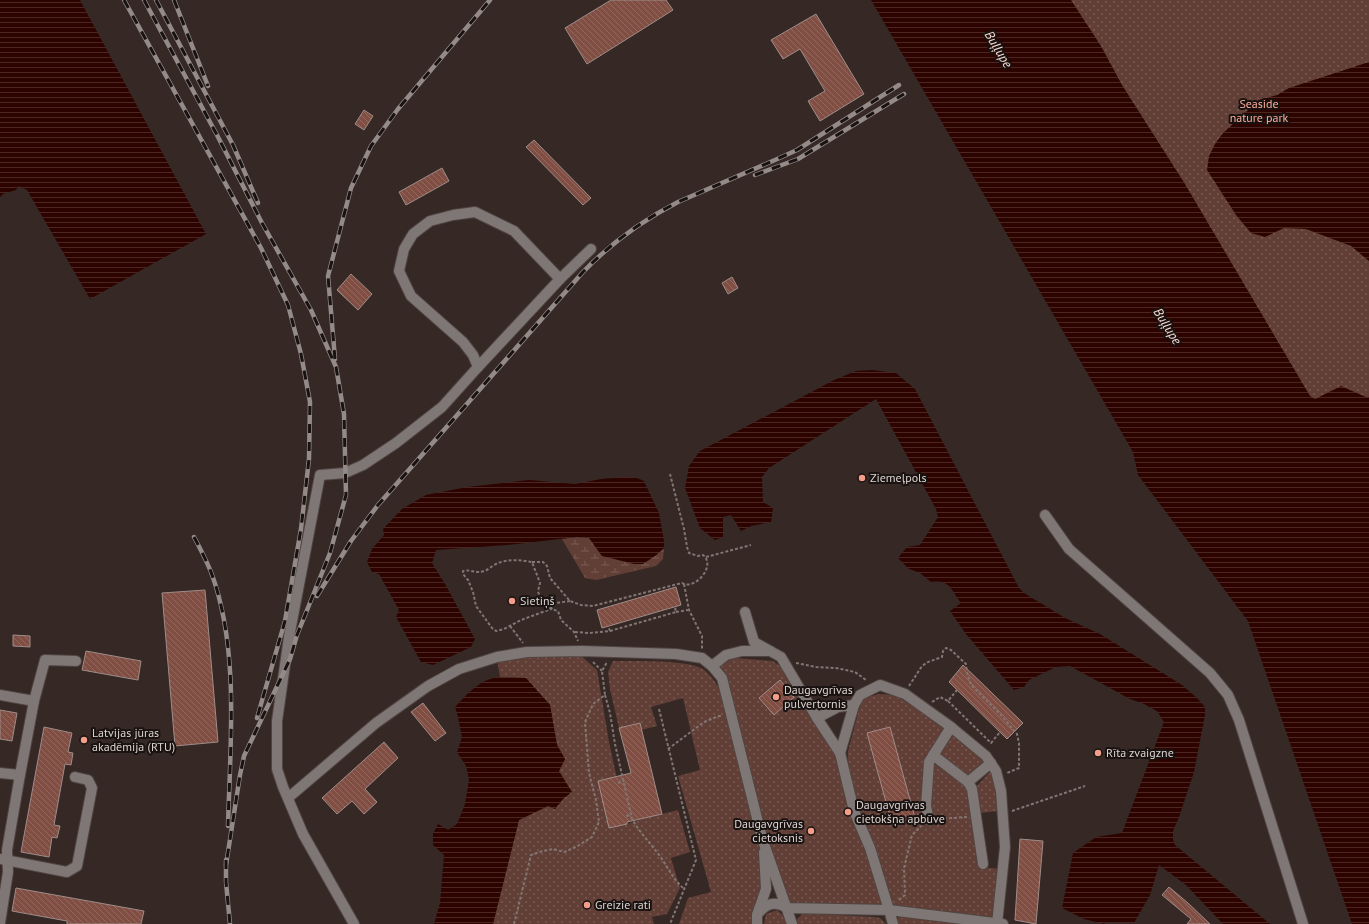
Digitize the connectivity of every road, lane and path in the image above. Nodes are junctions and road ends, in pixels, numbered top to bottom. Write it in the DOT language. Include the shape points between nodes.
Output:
graph roads {
  1 [pos="591,249"];
  2 [pos="560,279"];
  3 [pos="478,367"];
  4 [pos="670,474"];
  5 [pos="1045,515"];
  6 [pos="751,545"];
  7 [pos="706,557"];
  8 [pos="532,562"];
  9 [pos="684,584"];
  10 [pos="570,601"];
  11 [pos="675,607"];
  12 [pos="551,609"];
  13 [pos="689,610"];
  14 [pos="676,612"];
  15 [pos="745,612"];
  16 [pos="510,626"];
  17 [pos="608,626"];
  18 [pos="610,631"];
  19 [pos="574,632"];
  20 [pos="582,651"];
  21 [pos="771,651"];
  22 [pos="527,652"];
  23 [pos="612,653"];
  24 [pos="781,656"];
  25 [pos="702,658"];
  26 [pos="76,661"];
  27 [pos="712,666"];
  28 [pos="602,672"];
  29 [pos="880,685"];
  30 [pos="957,690"];
  31 [pos="905,694"];
  32 [pos="0,695"];
  33 [pos="605,695"];
  34 [pos="34,701"];
  35 [pos="948,701"];
  36 [pos="854,705"];
  37 [pos="924,708"];
  38 [pos="659,710"];
  39 [pos="817,718"];
  40 [pos="732,719"];
  41 [pos="951,727"];
  42 [pos="1000,732"];
  43 [pos="668,749"];
  44 [pos="840,753"];
  45 [pos="933,755"];
  46 [pos="991,763"];
  47 [pos="0,773"];
  48 [pos="20,775"];
  49 [pos="75,777"];
  50 [pos="998,779"];
  51 [pos="624,782"];
  52 [pos="968,782"];
  53 [pos="618,783"];
  54 [pos="288,798"];
  55 [pos="631,815"];
  56 [pos="626,816"];
  57 [pos="929,820"];
  58 [pos="762,838"];
  59 [pos="4,859"];
  60 [pos="983,864"];
  61 [pos="684,889"];
  62 [pos="787,908"];
  63 [pos="889,910"];
  64 [pos="757,920"];
  65 [pos="0,923"];
  66 [pos="354,924"];
  67 [pos="514,924"];
  68 [pos="670,924"];
  69 [pos="792,924"];
  70 [pos="892,924"];
  71 [pos="999,924"];
  72 [pos="1303,924"];
  1 -- 2 [label="lane"];
  2 -- 3 [label="lane"];
  2 -- 3 [label="lane" via="514,231 475,212 430,221 413,234 404,249 399,271 411,296 463,342"];
  3 -- 54 [label="lane" via="442,407 396,443 363,465 345,473 320,475 276,721 277,769"];
  4 -- 7 [label="path" via="689,553 698,556 703,554"];
  5 -- 72 [label="lane" via="1069,548 1210,673 1228,695 1239,720"];
  6 -- 7 [label="path"];
  7 -- 9 [label="path" via="706,571 698,580"];
  8 -- 10 [label="path" via="543,562 547,566 550,578"];
  8 -- 12 [label="path" via="540,583 540,598"];
  8 -- 16 [label="path" via="517,560 499,563 486,571 464,571 476,606 492,628 496,631"];
  9 -- 10 [label="path" via="593,606"];
  9 -- 13 [label="path"];
  10 -- 12 [label="path" via="556,603"];
  11 -- 14 [label="path"];
  12 -- 16 [label="path"];
  12 -- 19 [label="path" via="558,611 561,620"];
  13 -- 14 [label="path"];
  13 -- 25 [label="path" via="702,636"];
  14 -- 18 [label="path"];
  15 -- 21 [label="lane" via="754,642"];
  16 -- 22 [label="path"];
  17 -- 18 [label="path"];
  18 -- 19 [label="path" via="589,634"];
  19 -- 20 [label="path"];
  20 -- 22 [label="lane"];
  20 -- 23 [label="lane"];
  20 -- 28 [label="path"];
  21 -- 24 [label="lane"];
  21 -- 27 [label="lane" via="742,651 726,656"];
  22 -- 54 [label="lane" via="497,657 459,669 428,686 376,723"];
  23 -- 25 [label="lane" via="676,654"];
  23 -- 28 [label="path"];
  24 -- 29 [label="path" via="792,662 855,672 871,683"];
  24 -- 39 [label="lane"];
  25 -- 27 [label="lane"];
  26 -- 34 [label="lane" via="45,660"];
  27 -- 40 [label="lane" via="722,678"];
  28 -- 33 [label="path"];
  29 -- 31 [label="lane"];
  29 -- 36 [label="lane" via="860,695"];
  30 -- 35 [label="path"];
  31 -- 37 [label="lane"];
  31 -- 50 [label="path" via="922,666 942,657 946,648 951,650 966,664 971,685 1017,734 1019,768"];
  32 -- 34 [label="lane"];
  33 -- 51 [label="path"];
  33 -- 67 [label="path" via="593,704 585,722 589,773 599,822 592,837 576,847 564,852 553,849 531,855"];
  34 -- 48 [label="lane"];
  35 -- 37 [label="path" via="940,697"];
  35 -- 42 [label="path" via="991,743"];
  36 -- 39 [label="lane" via="838,707"];
  36 -- 44 [label="lane"];
  37 -- 41 [label="lane"];
  38 -- 43 [label="path"];
  39 -- 44 [label="lane"];
  40 -- 43 [label="path" via="719,716 704,722"];
  40 -- 58 [label="lane"];
  41 -- 45 [label="lane"];
  41 -- 46 [label="lane"];
  43 -- 61 [label="path" via="696,860"];
  44 -- 63 [label="lane" via="854,810 870,848"];
  45 -- 52 [label="lane"];
  45 -- 57 [label="lane" via="928,769 926,806"];
  46 -- 50 [label="lane"];
  46 -- 52 [label="lane"];
  47 -- 48 [label="lane"];
  48 -- 59 [label="lane"];
  49 -- 59 [label="lane" via="88,780 92,788 77,866 67,872"];
  50 -- 71 [label="lane" via="1005,847"];
  51 -- 53 [label="path"];
  51 -- 55 [label="path"];
  52 -- 60 [label="lane" via="972,790"];
  54 -- 66 [label="lane" via="303,834"];
  55 -- 56 [label="path"];
  55 -- 61 [label="path" via="637,828 676,882"];
  58 -- 62 [label="lane"];
  58 -- 64 [label="lane" via="766,889"];
  59 -- 65 [label="lane" via="8,872"];
  61 -- 68 [label="path"];
  62 -- 63 [label="lane"];
  62 -- 64 [label="lane" via="781,904 765,906"];
  62 -- 69 [label="lane"];
  63 -- 70 [label="lane"];
  63 -- 71 [label="lane"];
}
